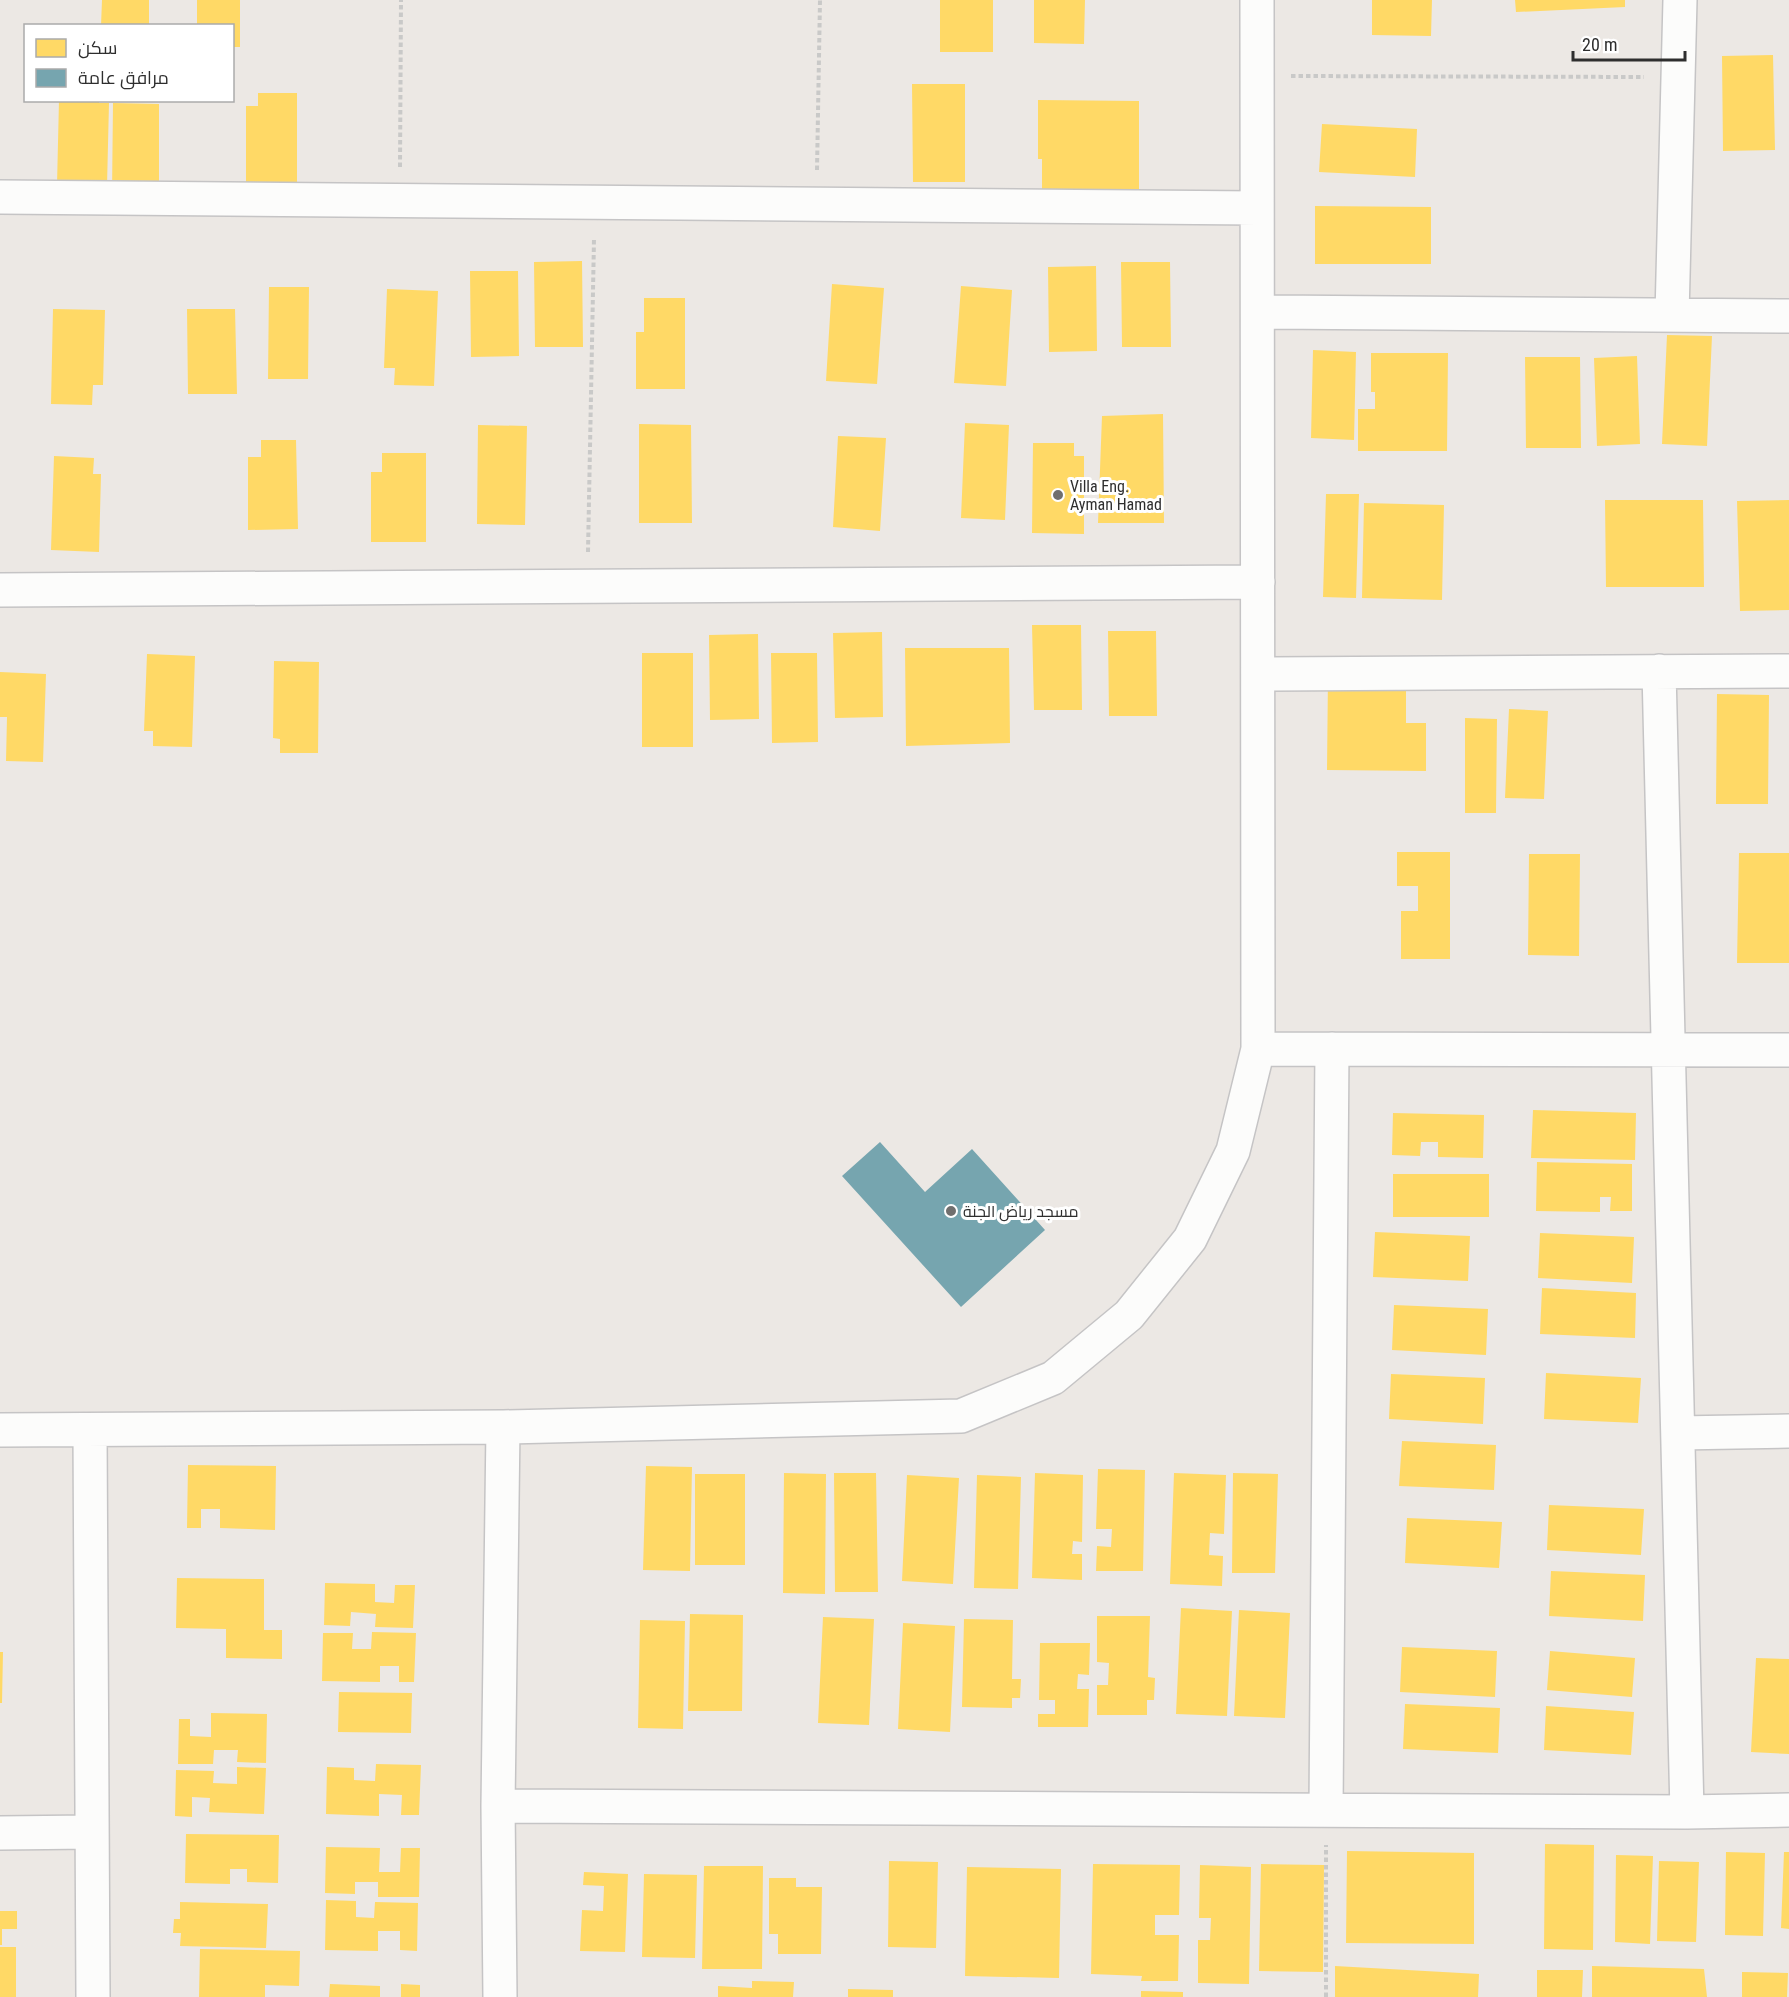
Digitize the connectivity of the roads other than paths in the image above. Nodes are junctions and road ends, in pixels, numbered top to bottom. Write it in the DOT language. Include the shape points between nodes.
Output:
graph roads {
  1 [pos="1257,0"];
  2 [pos="1680,0"];
  3 [pos="0,197"];
  4 [pos="1257,208"];
  5 [pos="1258,312"];
  6 [pos="1672,315"];
  7 [pos="1789,316"];
  8 [pos="1258,582"];
  9 [pos="0,590"];
  10 [pos="1659,671"];
  11 [pos="1789,671"];
  12 [pos="1258,674"];
  13 [pos="1258,1049"];
  14 [pos="1332,1049"];
  15 [pos="1668,1050"];
  16 [pos="1789,1050"];
  17 [pos="502,1427"];
  18 [pos="0,1430"];
  19 [pos="90,1430"];
  20 [pos="1789,1431"];
  21 [pos="1678,1433"];
  22 [pos="498,1806"];
  23 [pos="1326,1810"];
  24 [pos="1789,1810"];
  25 [pos="1687,1812"];
  26 [pos="91,1832"];
  27 [pos="0,1833"];
  28 [pos="93,1997"];
  29 [pos="500,1997"];
  1 -- 4 [label="street"];
  2 -- 6 [label="street"];
  3 -- 4 [label="street"];
  4 -- 5 [label="street"];
  5 -- 6 [label="street"];
  5 -- 8 [label="street"];
  6 -- 7 [label="street"];
  8 -- 9 [label="street"];
  8 -- 12 [label="street"];
  10 -- 11 [label="street"];
  10 -- 12 [label="street"];
  10 -- 15 [label="street"];
  12 -- 13 [label="street"];
  13 -- 14 [label="street"];
  13 -- 17 [label="street" via="1233,1151 1190,1239 1129,1316 1053,1378 961,1416"];
  14 -- 15 [label="street"];
  14 -- 23 [label="street"];
  15 -- 16 [label="street"];
  15 -- 21 [label="street"];
  17 -- 19 [label="street"];
  17 -- 22 [label="street"];
  18 -- 19 [label="street"];
  19 -- 26 [label="street"];
  20 -- 21 [label="street"];
  21 -- 25 [label="street"];
  22 -- 23 [label="street"];
  22 -- 29 [label="street"];
  23 -- 25 [label="street"];
  24 -- 25 [label="street"];
  26 -- 27 [label="street"];
  26 -- 28 [label="street"];
}
